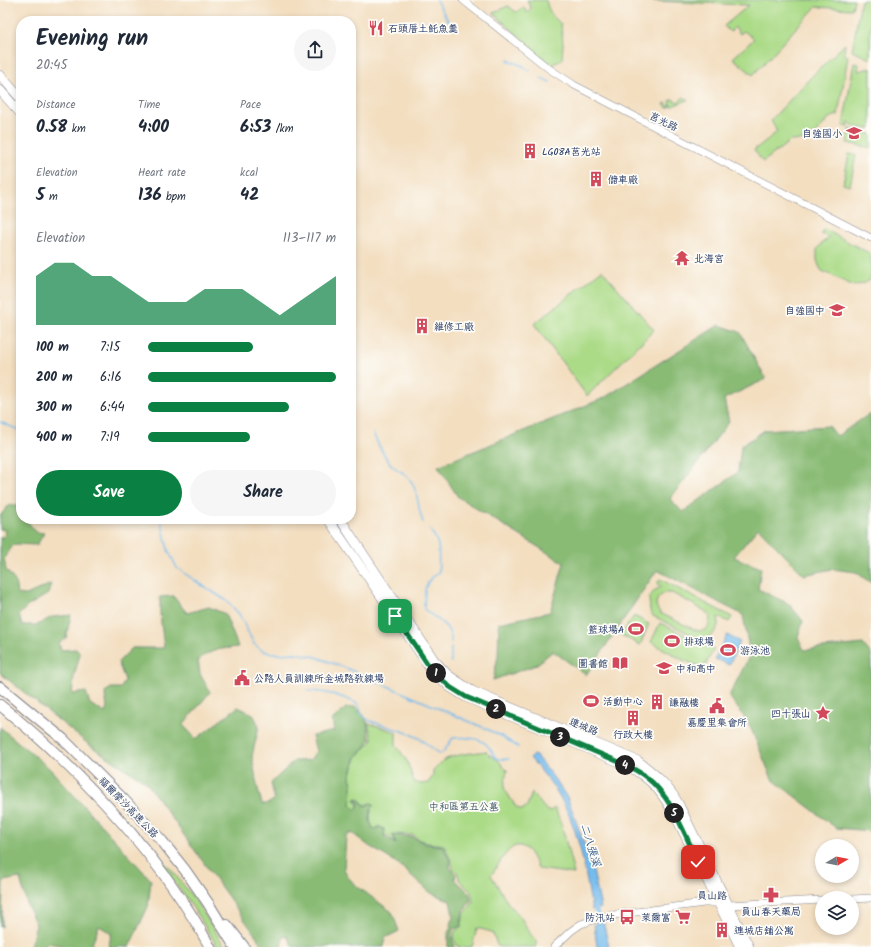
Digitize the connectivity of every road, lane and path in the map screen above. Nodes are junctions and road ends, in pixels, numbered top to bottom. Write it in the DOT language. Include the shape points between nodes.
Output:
graph roads {
  1 [pos="463,0"];
  2 [pos="0,75"];
  3 [pos="0,90"];
  4 [pos="16,93"];
  5 [pos="16,108"];
  6 [pos="871,238"];
  7 [pos="332,524"];
  8 [pos="343,524"];
  9 [pos="366,566"];
  10 [pos="0,687"];
  11 [pos="0,705"];
  12 [pos="871,898"];
  13 [pos="859,899"];
  14 [pos="815,900"];
  15 [pos="208,903"];
  16 [pos="718,903"];
  17 [pos="729,905"];
  18 [pos="209,947"];
  19 [pos="235,947"];
  20 [pos="244,947"];
  21 [pos="554,947"];
  22 [pos="740,947"];
  23 [pos="749,947"];
  1 -- 6 [label="street, 莒光路" via="548,68 574,85"];
  2 -- 4 [label="main road"];
  3 -- 5 [label="main road"];
  7 -- 9 [label="main road"];
  8 -- 9 [label="main road"];
  9 -- 16 [label="main road, 連城路" via="431,669 450,687 466,697 624,764 646,777 669,804"];
  9 -- 17 [label="main road, 連城路" via="434,660 448,675 472,691 638,761 653,772 674,795"];
  10 -- 15 [label="highway, 福爾摩沙高速公路" via="63,739 124,800 162,841"];
  11 -- 18 [label="highway, 福爾摩沙高速公路" via="102,799 142,845 198,926"];
  12 -- 13 [label="street"];
  14 -- 17 [label="street, 員山路"];
  15 -- 19 [label="highway, 福爾摩沙高速公路"];
  15 -- 20 [label="highway"];
  16 -- 17 [label="street, 員山路"];
  16 -- 21 [label="street, 員山路" via="603,917 580,924"];
  16 -- 22 [label="main road, 連城路"];
  17 -- 23 [label="main road, 連城路"];
}
